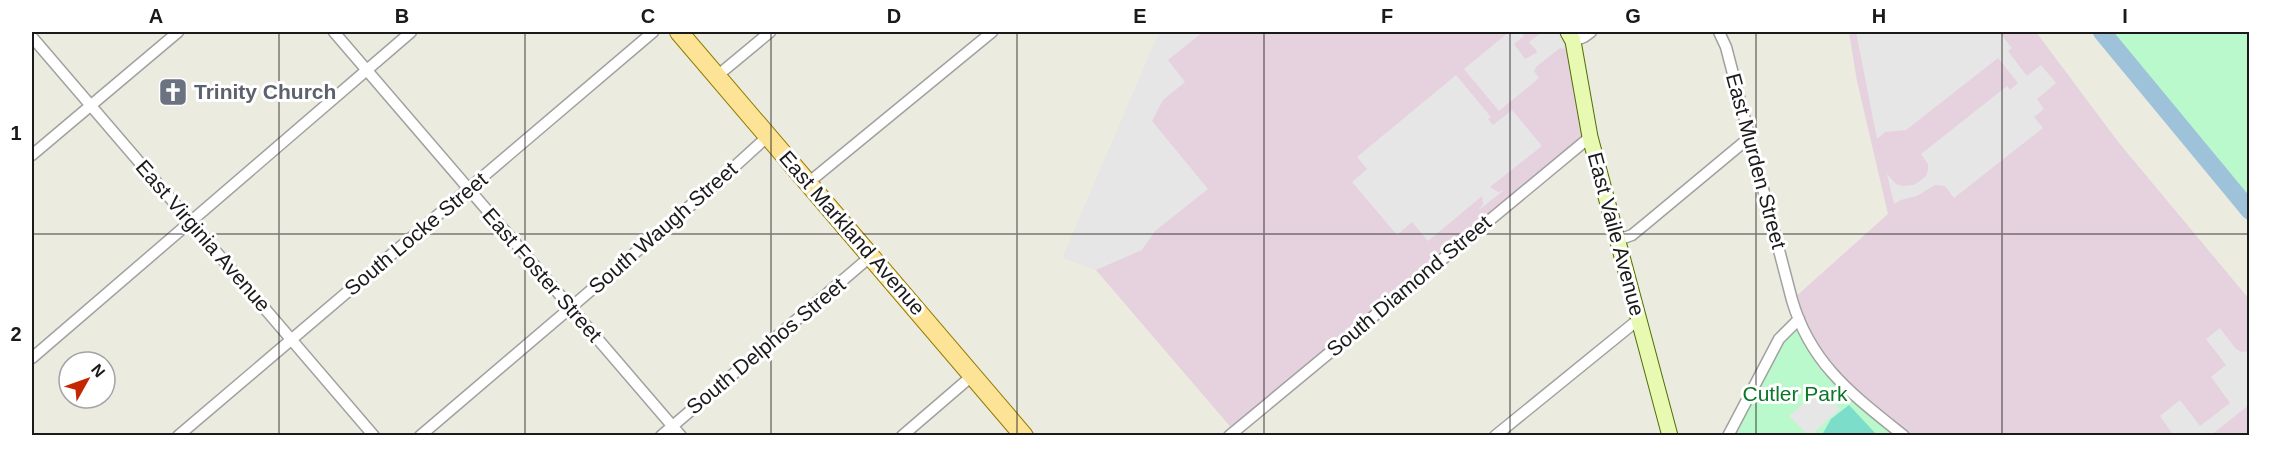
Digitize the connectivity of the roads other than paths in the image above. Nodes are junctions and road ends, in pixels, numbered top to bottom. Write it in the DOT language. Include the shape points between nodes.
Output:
graph roads {
  1 [pos="178,32"];
  2 [pos="334,32"];
  3 [pos="411,32"];
  4 [pos="653,32"];
  5 [pos="679,32"];
  6 [pos="770,32"];
  7 [pos="992,32"];
  8 [pos="1591,32"];
  9 [pos="1719,32"];
  10 [pos="1571,36"];
  11 [pos="32,37"];
  12 [pos="367,69"];
  13 [pos="717,76"];
  14 [pos="89,106"];
  15 [pos="768,136"];
  16 [pos="1590,137"];
  17 [pos="1750,137"];
  18 [pos="32,155"];
  19 [pos="808,183"];
  20 [pos="469,189"];
  21 [pos="190,222"];
  22 [pos="1618,240"];
  23 [pos="871,256"];
  24 [pos="571,307"];
  25 [pos="1639,319"];
  26 [pos="1799,319"];
  27 [pos="292,339"];
  28 [pos="32,358"];
  29 [pos="973,375"];
  30 [pos="673,426"];
  31 [pos="178,435"];
  32 [pos="374,435"];
  33 [pos="420,435"];
  34 [pos="661,435"];
  35 [pos="681,435"];
  36 [pos="902,435"];
  37 [pos="1024,435"];
  38 [pos="1229,435"];
  39 [pos="1495,435"];
  40 [pos="1670,435"];
  41 [pos="1728,435"];
  42 [pos="1904,435"];
  1 -- 14 [label="street"];
  2 -- 12 [label="street, East Foster Street"];
  3 -- 12 [label="street"];
  4 -- 20 [label="street, South Locke Street"];
  5 -- 13 [label="main road, East Markland Avenue"];
  6 -- 13 [label="street"];
  7 -- 19 [label="street"];
  8 -- 10 [label="street" via="1584,37"];
  9 -- 17 [label="street, East Murden Street"];
  10 -- 16 [label="street, East Vaile Avenue"];
  11 -- 14 [label="street, East Virginia Avenue"];
  12 -- 20 [label="street, East Foster Street"];
  12 -- 21 [label="street"];
  13 -- 15 [label="main road, East Markland Avenue"];
  14 -- 18 [label="street"];
  14 -- 21 [label="street, East Virginia Avenue"];
  15 -- 19 [label="main road, East Markland Avenue"];
  15 -- 24 [label="street, South Waugh Street"];
  16 -- 22 [label="street, East Vaile Avenue"];
  16 -- 38 [label="street, South Diamond Street"];
  17 -- 22 [label="street" via="1650,221"];
  17 -- 26 [label="street, East Murden Street"];
  19 -- 23 [label="main road, East Markland Avenue"];
  20 -- 24 [label="street, East Foster Street"];
  20 -- 27 [label="street, South Locke Street"];
  21 -- 27 [label="street, East Virginia Avenue"];
  21 -- 28 [label="street"];
  22 -- 25 [label="street, East Vaile Avenue"];
  23 -- 29 [label="main road, East Markland Avenue"];
  23 -- 30 [label="street, South Delphos Street"];
  24 -- 30 [label="street, East Foster Street"];
  24 -- 33 [label="street, South Waugh Street"];
  25 -- 39 [label="street"];
  25 -- 40 [label="street, East Vaile Avenue"];
  26 -- 41 [label="street" via="1779,339"];
  26 -- 42 [label="street" via="1815,350 1842,385"];
  27 -- 31 [label="street, South Locke Street"];
  27 -- 32 [label="street, East Virginia Avenue"];
  29 -- 36 [label="street"];
  29 -- 37 [label="main road, East Markland Avenue"];
  30 -- 34 [label="street, South Delphos Street"];
  30 -- 35 [label="street, East Foster Street"];
}
